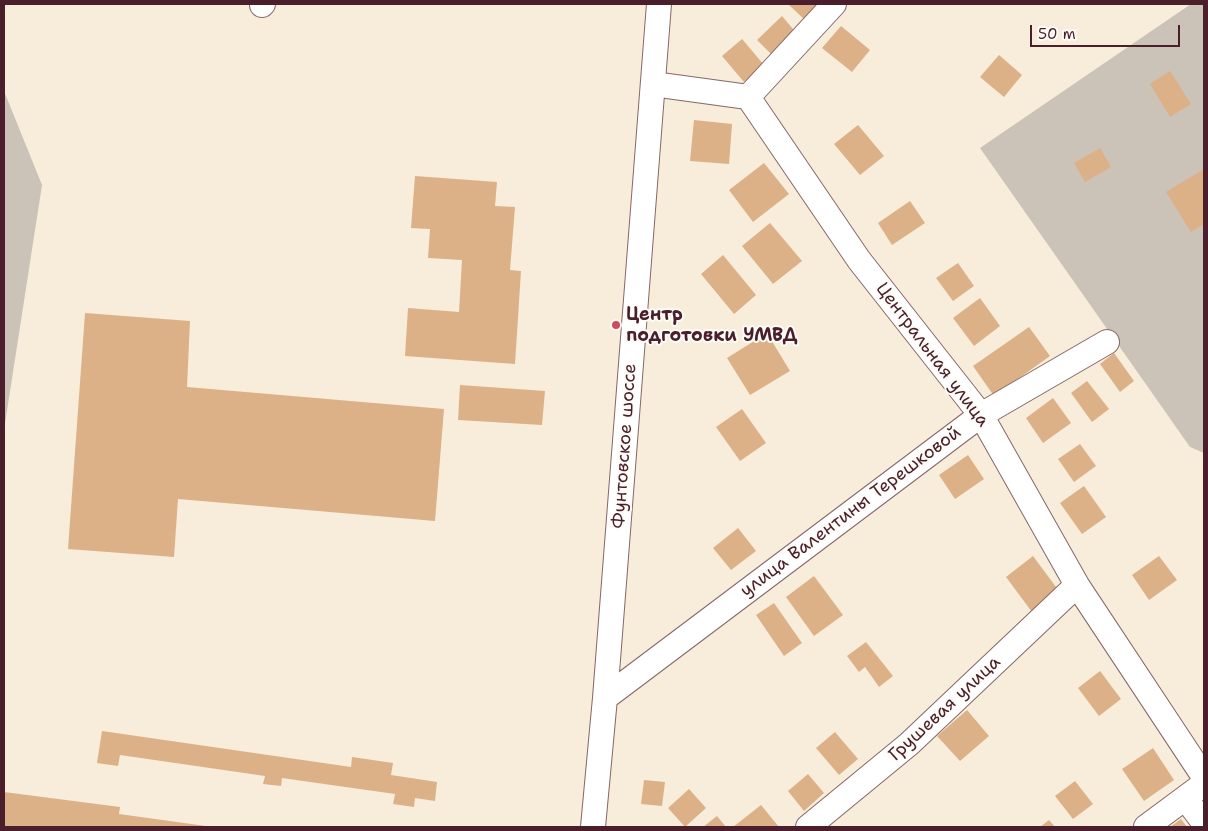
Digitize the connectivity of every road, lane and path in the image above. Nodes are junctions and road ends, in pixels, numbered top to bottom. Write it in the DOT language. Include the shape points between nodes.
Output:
graph roads {
  1 [pos="659,4"];
  2 [pos="834,4"];
  3 [pos="653,84"];
  4 [pos="748,97"];
  5 [pos="1107,342"];
  6 [pos="981,414"];
  7 [pos="1077,585"];
  8 [pos="605,698"];
  9 [pos="1204,777"];
  10 [pos="1204,784"];
  11 [pos="1185,798"];
  12 [pos="1204,823"];
  13 [pos="593,827"];
  14 [pos="808,827"];
  15 [pos="1146,827"];
  1 -- 3 [label="street, Фунтовское шоссе"];
  2 -- 4 [label="street"];
  3 -- 4 [label="street"];
  3 -- 8 [label="street, Фунтовское шоссе"];
  4 -- 6 [label="street, Центральная улица" via="859,260"];
  5 -- 6 [label="street, улица Валентины Терешковой"];
  6 -- 7 [label="street, Центральная улица"];
  6 -- 8 [label="street, улица Валентины Терешковой"];
  7 -- 9 [label="street, Центральная улица"];
  7 -- 14 [label="street, Грушевая улица" via="909,744"];
  8 -- 13 [label="street, Фунтовское шоссе"];
  10 -- 11 [label="street"];
  11 -- 12 [label="street"];
  11 -- 15 [label="street"];
}
